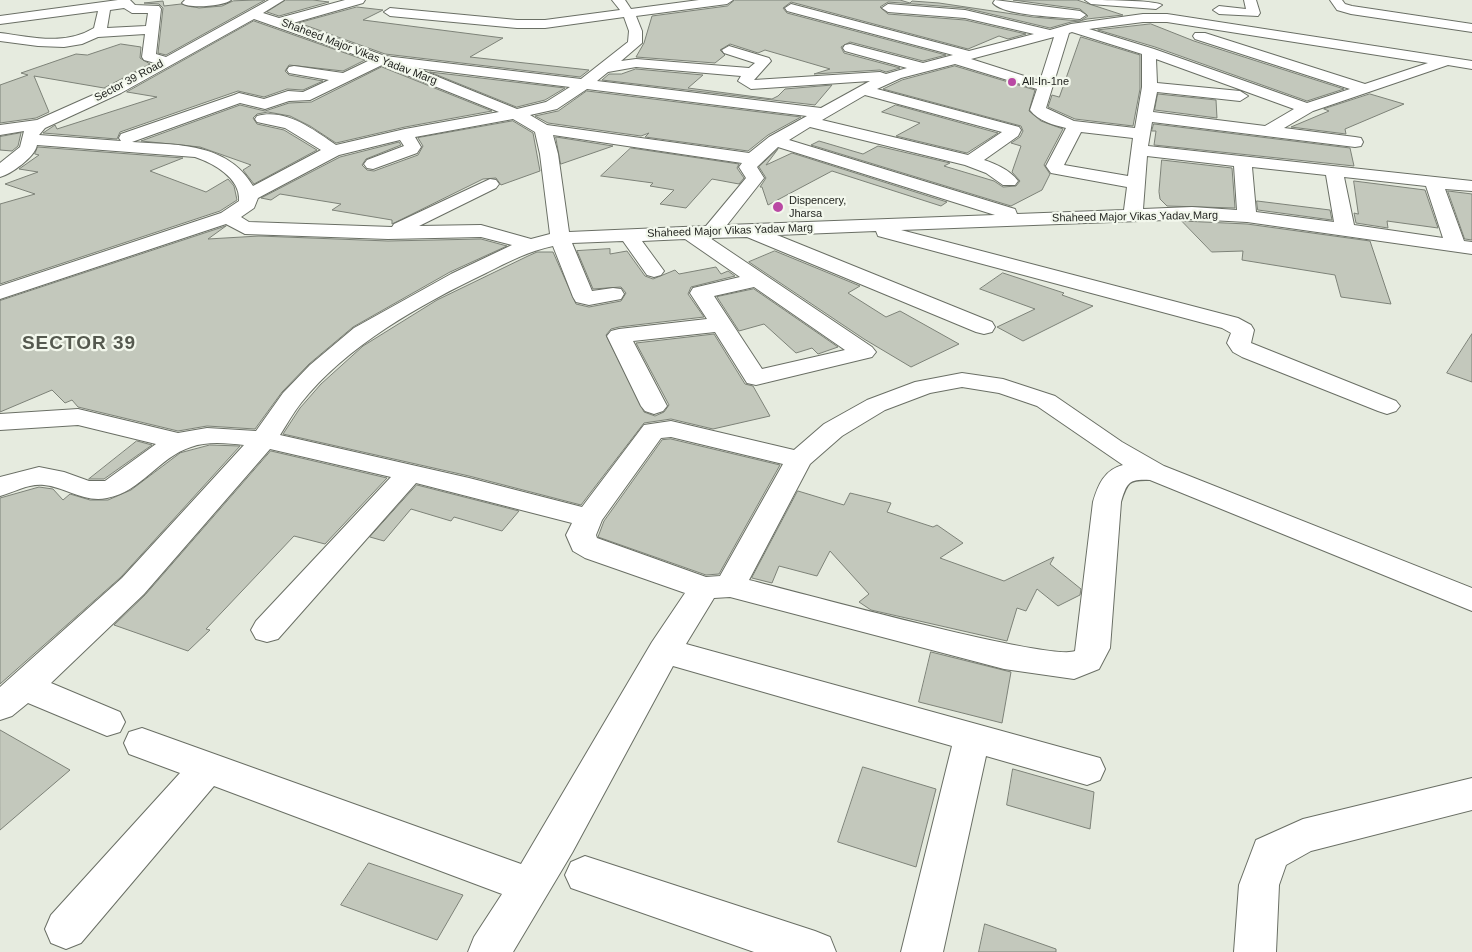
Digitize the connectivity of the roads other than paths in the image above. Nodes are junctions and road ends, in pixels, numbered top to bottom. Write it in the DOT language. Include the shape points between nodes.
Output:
graph roads {
  1 [pos="225,0"];
  2 [pos="278,0"];
  3 [pos="359,0"];
  4 [pos="618,0"];
  5 [pos="671,0"];
  6 [pos="727,0"];
  7 [pos="911,0"];
  8 [pos="1001,0"];
  9 [pos="1084,0"];
  10 [pos="1091,0"];
  11 [pos="1250,0"];
  12 [pos="1336,0"];
  13 [pos="126,2"];
  14 [pos="188,3"];
  15 [pos="442,4"];
  16 [pos="105,6"];
  17 [pos="683,7"];
  18 [pos="791,8"];
  19 [pos="1187,8"];
  20 [pos="1206,9"];
  21 [pos="879,11"];
  22 [pos="390,12"];
  23 [pos="629,13"];
  24 [pos="251,14"];
  25 [pos="423,15"];
  26 [pos="1143,18"];
  27 [pos="0,20"];
  28 [pos="843,21"];
  29 [pos="280,22"];
  30 [pos="1264,23"];
  31 [pos="1068,27"];
  32 [pos="1472,28"];
  33 [pos="151,30"];
  34 [pos="96,33"];
  35 [pos="0,37"];
  36 [pos="850,48"];
  37 [pos="729,50"];
  38 [pos="1149,52"];
  39 [pos="1472,55"];
  40 [pos="962,57"];
  41 [pos="382,60"];
  42 [pos="166,61"];
  43 [pos="1448,61"];
  44 [pos="1472,65"];
  45 [pos="606,68"];
  46 [pos="924,68"];
  47 [pos="294,70"];
  48 [pos="896,75"];
  49 [pos="345,78"];
  50 [pos="751,78"];
  51 [pos="585,84"];
  52 [pos="1045,87"];
  53 [pos="1150,87"];
  54 [pos="1366,88"];
  55 [pos="863,90"];
  56 [pos="1284,100"];
  57 [pos="728,101"];
  58 [pos="1307,108"];
  59 [pos="823,113"];
  60 [pos="516,114"];
  61 [pos="1144,116"];
  62 [pos="263,119"];
  63 [pos="808,122"];
  64 [pos="42,124"];
  65 [pos="1076,125"];
  66 [pos="0,130"];
  67 [pos="543,130"];
  68 [pos="1268,131"];
  69 [pos="405,134"];
  70 [pos="30,138"];
  71 [pos="127,138"];
  72 [pos="775,141"];
  73 [pos="1140,142"];
  74 [pos="1355,142"];
  75 [pos="333,151"];
  76 [pos="753,159"];
  77 [pos="971,161"];
  78 [pos="1243,162"];
  79 [pos="373,164"];
  80 [pos="0,172"];
  81 [pos="1334,172"];
  82 [pos="1010,182"];
  83 [pos="1136,183"];
  84 [pos="1434,183"];
  85 [pos="490,184"];
  86 [pos="1472,186"];
  87 [pos="249,195"];
  88 [pos="1133,216"];
  89 [pos="1247,216"];
  90 [pos="228,217"];
  91 [pos="1026,219"];
  92 [pos="862,226"];
  93 [pos="1345,230"];
  94 [pos="747,231"];
  95 [pos="712,232"];
  96 [pos="388,233"];
  97 [pos="688,233"];
  98 [pos="628,235"];
  99 [pos="560,238"];
  100 [pos="529,245"];
  101 [pos="1464,247"];
  102 [pos="654,271"];
  103 [pos="755,280"];
  104 [pos="0,293"];
  105 [pos="613,294"];
  106 [pos="721,324"];
  107 [pos="984,327"];
  108 [pos="654,406"];
  109 [pos="1387,406"];
  110 [pos="0,422"];
  111 [pos="263,440"];
  112 [pos="178,442"];
  113 [pos="799,460"];
  114 [pos="410,472"];
  115 [pos="1154,472"];
  116 [pos="0,488"];
  117 [pos="589,518"];
  118 [pos="718,587"];
  119 [pos="1472,600"];
  120 [pos="267,630"];
  121 [pos="664,651"];
  122 [pos="12,696"];
  123 [pos="107,722"];
  124 [pos="972,737"];
  125 [pos="142,743"];
  126 [pos="208,767"];
  127 [pos="1087,769"];
  128 [pos="1472,794"];
  129 [pos="585,875"];
  130 [pos="530,886"];
  131 [pos="66,929"];
  132 [pos="489,952"];
  133 [pos="815,952"];
  134 [pos="922,952"];
  135 [pos="1255,952"];
  1 -- 14 [label="street"];
  2 -- 24 [label="street, Shaheed Major Vikas Yadav Marg"];
  3 -- 29 [label="street"];
  4 -- 23 [label="street"];
  5 -- 17 [label="street"];
  6 -- 17 [label="street"];
  7 -- 21 [label="street"];
  8 -- 31 [label="street" via="999,3"];
  9 -- 31 [label="street"];
  10 -- 19 [label="street"];
  11 -- 20 [label="street" via="1254,13"];
  12 -- 32 [label="street" via="1341,7 1351,10"];
  13 -- 16 [label="street"];
  13 -- 33 [label="street" via="132,9 155,9"];
  15 -- 25 [label="street"];
  16 -- 27 [label="street"];
  16 -- 34 [label="street" via="100,30"];
  17 -- 23 [label="street"];
  18 -- 28 [label="street"];
  21 -- 28 [label="street"];
  21 -- 31 [label="street" via="965,14"];
  22 -- 25 [label="street"];
  23 -- 25 [label="street" via="532,25"];
  23 -- 45 [label="street" via="635,43"];
  24 -- 29 [label="street, Shaheed Major Vikas Yadav Marg"];
  24 -- 42 [label="street, Sector 39 Road"];
  26 -- 31 [label="street"];
  26 -- 43 [label="street" via="1183,19"];
  26 -- 54 [label="street"];
  28 -- 40 [label="street"];
  29 -- 41 [label="street, Shaheed Major Vikas Yadav Marg"];
  30 -- 39 [label="street"];
  31 -- 38 [label="street"];
  31 -- 40 [label="street"];
  31 -- 52 [label="street"];
  33 -- 34 [label="street"];
  33 -- 42 [label="street" via="149,57"];
  34 -- 35 [label="street" via="66,44"];
  36 -- 46 [label="street"];
  37 -- 50 [label="street" via="764,61"];
  38 -- 53 [label="street"];
  38 -- 56 [label="street"];
  39 -- 43 [label="street"];
  40 -- 46 [label="street"];
  40 -- 52 [label="street"];
  41 -- 49 [label="street"];
  41 -- 51 [label="street"];
  41 -- 60 [label="street, Shaheed Major Vikas Yadav Marg"];
  42 -- 64 [label="street, Sector 39 Road" via="116,90"];
  43 -- 44 [label="street"];
  43 -- 54 [label="street"];
  45 -- 50 [label="street" via="636,63"];
  45 -- 51 [label="street"];
  46 -- 48 [label="street"];
  47 -- 49 [label="street"];
  48 -- 50 [label="street" via="760,85"];
  48 -- 55 [label="street"];
  49 -- 71 [label="street" via="305,97 288,96 266,104 239,98"];
  50 -- 57 [label="street"];
  51 -- 57 [label="street"];
  51 -- 60 [label="street" via="551,106"];
  52 -- 65 [label="street" via="1038,110 1048,117"];
  53 -- 56 [label="street"];
  53 -- 61 [label="street"];
  54 -- 58 [label="street"];
  55 -- 59 [label="street"];
  55 -- 77 [label="street" via="1012,130"];
  56 -- 58 [label="street"];
  57 -- 59 [label="street"];
  58 -- 68 [label="street"];
  59 -- 63 [label="street"];
  60 -- 67 [label="street, Shaheed Major Vikas Yadav Marg"];
  60 -- 69 [label="street"];
  61 -- 68 [label="street"];
  61 -- 73 [label="street"];
  62 -- 75 [label="street" via="273,118 290,124"];
  63 -- 72 [label="street"];
  63 -- 77 [label="street"];
  64 -- 66 [label="street, Sector 39 Road"];
  64 -- 70 [label="street" via="34,129"];
  65 -- 73 [label="street"];
  65 -- 83 [label="street" via="1055,166 1057,169"];
  67 -- 76 [label="street"];
  67 -- 99 [label="street"];
  68 -- 74 [label="street"];
  69 -- 75 [label="street"];
  69 -- 79 [label="street" via="413,147 411,150"];
  70 -- 80 [label="street" via="28,149"];
  70 -- 87 [label="street" via="196,152 226,164 240,176"];
  72 -- 76 [label="street"];
  72 -- 91 [label="street"];
  73 -- 78 [label="street"];
  73 -- 83 [label="street"];
  75 -- 87 [label="street"];
  76 -- 95 [label="street" via="748,167 755,178"];
  77 -- 82 [label="street" via="992,169"];
  78 -- 81 [label="street"];
  78 -- 89 [label="street"];
  81 -- 84 [label="street"];
  81 -- 93 [label="street"];
  83 -- 88 [label="street"];
  84 -- 86 [label="street"];
  84 -- 101 [label="street"];
  85 -- 96 [label="street"];
  87 -- 90 [label="street" via="248,204"];
  88 -- 89 [label="street, Shaheed Major Vikas Yadav Marg" via="1192,213"];
  88 -- 91 [label="street, Shaheed Major Vikas Yadav Marg"];
  89 -- 93 [label="street, Shaheed Major Vikas Yadav Marg"];
  90 -- 96 [label="street" via="239,226 252,230"];
  90 -- 104 [label="street"];
  91 -- 92 [label="street, Shaheed Major Vikas Yadav Marg"];
  92 -- 94 [label="street, Shaheed Major Vikas Yadav Marg"];
  92 -- 109 [label="street" via="1230,323 1244,330 1239,343 1250,352"];
  93 -- 101 [label="street, Shaheed Major Vikas Yadav Marg"];
  94 -- 95 [label="street, Shaheed Major Vikas Yadav Marg"];
  94 -- 107 [label="street"];
  95 -- 97 [label="street, Shaheed Major Vikas Yadav Marg"];
  96 -- 100 [label="street" via="481,231 514,238"];
  97 -- 98 [label="street, Shaheed Major Vikas Yadav Marg"];
  97 -- 103 [label="street"];
  98 -- 99 [label="street, Shaheed Major Vikas Yadav Marg"];
  98 -- 102 [label="street"];
  99 -- 100 [label="street, Shaheed Major Vikas Yadav Marg"];
  99 -- 105 [label="street" via="584,297"];
  100 -- 111 [label="street, Shaheed Major Vikas Yadav Marg" via="458,278 362,333 292,398"];
  103 -- 106 [label="street" via="701,293"];
  103 -- 106 [label="street" via="864,352 756,378"];
  106 -- 108 [label="street" via="618,336"];
  110 -- 112 [label="street" via="78,417"];
  111 -- 112 [label="street" via="217,436"];
  111 -- 114 [label="street"];
  111 -- 122 [label="street, Shaheed Major Vikas Yadav Marg" via="133,586"];
  112 -- 116 [label="street" via="106,491 96,492 38,475"];
  113 -- 115 [label="street" via="833,430 876,405 924,387 962,380 1003,386 1046,401"];
  113 -- 117 [label="street" via="660,428 653,430"];
  113 -- 118 [label="street"];
  114 -- 117 [label="street"];
  114 -- 120 [label="street" via="342,559"];
  115 -- 118 [label="street" via="1130,470 1118,475 1111,486 1092,648 1087,660 1074,666 1004,656"];
  115 -- 119 [label="street"];
  117 -- 118 [label="street" via="581,535 583,544 596,551"];
  118 -- 121 [label="street"];
  121 -- 124 [label="street"];
  121 -- 130 [label="street"];
  122 -- 123 [label="street"];
  124 -- 127 [label="street"];
  124 -- 134 [label="street"];
  125 -- 126 [label="street"];
  126 -- 130 [label="street"];
  126 -- 131 [label="street"];
  128 -- 135 [label="street" via="1303,836 1270,853 1259,885"];
  129 -- 133 [label="street"];
  130 -- 132 [label="street"];
}
